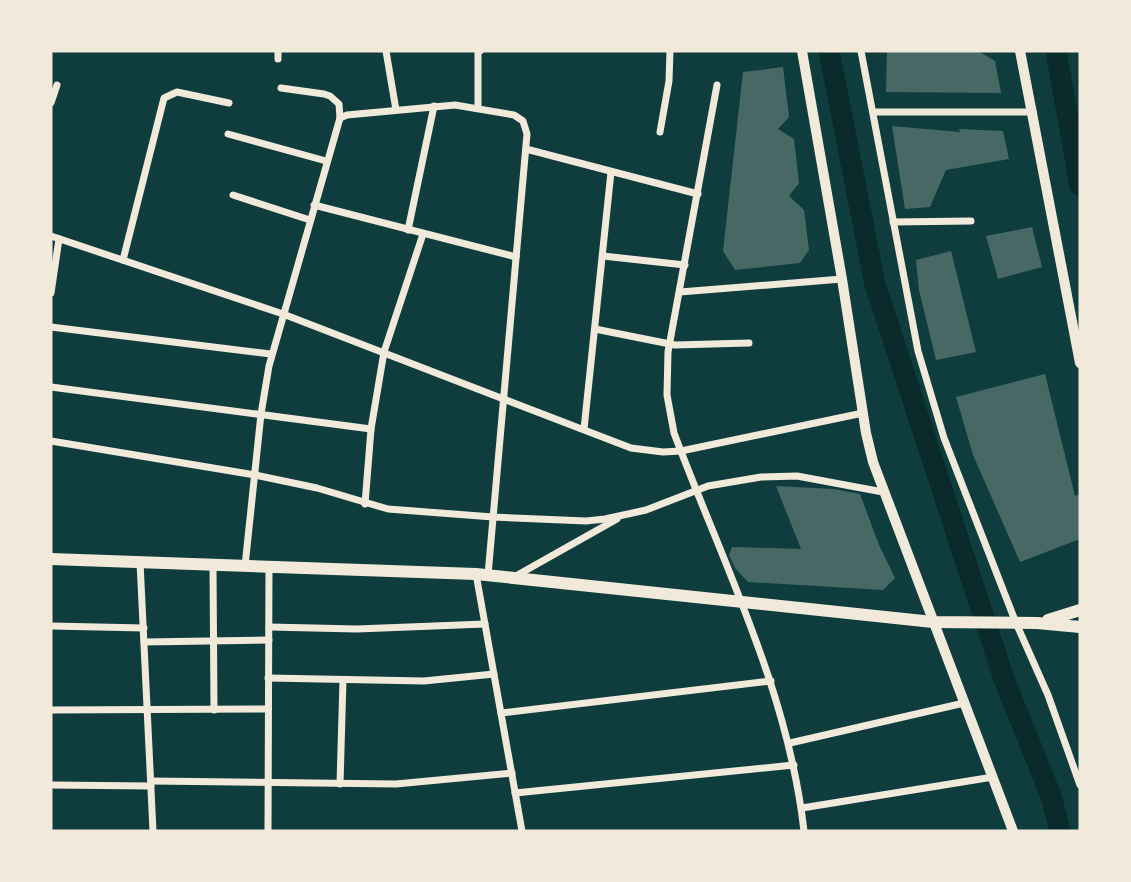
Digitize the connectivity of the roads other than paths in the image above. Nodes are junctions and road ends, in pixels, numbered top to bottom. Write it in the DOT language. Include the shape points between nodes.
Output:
graph roads {
  1 [pos="386,51"];
  2 [pos="480,51"];
  3 [pos="670,51"];
  4 [pos="802,51"];
  5 [pos="862,51"];
  6 [pos="1020,51"];
  7 [pos="57,85"];
  8 [pos="717,85"];
  9 [pos="281,88"];
  10 [pos="51,103"];
  11 [pos="229,103"];
  12 [pos="434,106"];
  13 [pos="478,108"];
  14 [pos="396,110"];
  15 [pos="1033,111"];
  16 [pos="874,112"];
  17 [pos="340,118"];
  18 [pos="660,132"];
  19 [pos="228,134"];
  20 [pos="526,149"];
  21 [pos="326,161"];
  22 [pos="611,172"];
  23 [pos="698,194"];
  24 [pos="233,195"];
  25 [pos="314,205"];
  26 [pos="310,220"];
  27 [pos="971,221"];
  28 [pos="893,222"];
  29 [pos="408,230"];
  30 [pos="424,234"];
  31 [pos="55,238"];
  32 [pos="603,256"];
  33 [pos="516,257"];
  34 [pos="123,260"];
  35 [pos="685,265"];
  36 [pos="842,279"];
  37 [pos="680,292"];
  38 [pos="51,293"];
  39 [pos="283,314"];
  40 [pos="51,327"];
  41 [pos="595,330"];
  42 [pos="749,343"];
  43 [pos="670,345"];
  44 [pos="384,352"];
  45 [pos="271,354"];
  46 [pos="1080,363"];
  47 [pos="51,387"];
  48 [pos="503,398"];
  49 [pos="863,413"];
  50 [pos="261,414"];
  51 [pos="371,429"];
  52 [pos="584,429"];
  53 [pos="51,441"];
  54 [pos="681,451"];
  55 [pos="255,475"];
  56 [pos="697,491"];
  57 [pos="883,492"];
  58 [pos="365,504"];
  59 [pos="624,516"];
  60 [pos="493,517"];
  61 [pos="51,559"];
  62 [pos="140,562"];
  63 [pos="212,565"];
  64 [pos="245,566"];
  65 [pos="269,567"];
  66 [pos="482,575"];
  67 [pos="512,578"];
  68 [pos="742,603"];
  69 [pos="1080,610"];
  70 [pos="933,622"];
  71 [pos="1016,623"];
  72 [pos="1037,623"];
  73 [pos="485,624"];
  74 [pos="51,626"];
  75 [pos="269,627"];
  76 [pos="144,628"];
  77 [pos="1080,628"];
  78 [pos="269,640"];
  79 [pos="213,641"];
  80 [pos="144,642"];
  81 [pos="494,674"];
  82 [pos="268,678"];
  83 [pos="343,680"];
  84 [pos="771,681"];
  85 [pos="964,703"];
  86 [pos="51,709"];
  87 [pos="268,709"];
  88 [pos="147,710"];
  89 [pos="214,710"];
  90 [pos="501,713"];
  91 [pos="790,743"];
  92 [pos="794,765"];
  93 [pos="512,773"];
  94 [pos="993,777"];
  95 [pos="151,783"];
  96 [pos="268,783"];
  97 [pos="340,784"];
  98 [pos="1080,784"];
  99 [pos="51,786"];
  100 [pos="515,793"];
  101 [pos="802,808"];
  102 [pos="153,831"];
  103 [pos="268,831"];
  104 [pos="522,831"];
  105 [pos="804,831"];
  106 [pos="1013,831"];
  1 -- 14 [label="street"];
  2 -- 13 [label="street"];
  3 -- 18 [label="street"];
  4 -- 36 [label="street"];
  5 -- 16 [label="street"];
  6 -- 15 [label="street"];
  7 -- 10 [label="street"];
  8 -- 23 [label="street"];
  9 -- 17 [label="street" via="330,96 339,103"];
  11 -- 34 [label="street" via="177,92 164,97"];
  12 -- 13 [label="street"];
  12 -- 14 [label="street"];
  12 -- 29 [label="street"];
  13 -- 20 [label="street" via="519,117 526,127"];
  14 -- 17 [label="street"];
  15 -- 16 [label="street"];
  15 -- 46 [label="street"];
  16 -- 28 [label="street"];
  17 -- 21 [label="street"];
  19 -- 21 [label="street"];
  20 -- 22 [label="street"];
  20 -- 33 [label="street"];
  21 -- 25 [label="street"];
  22 -- 23 [label="street"];
  22 -- 32 [label="street"];
  23 -- 35 [label="street"];
  24 -- 26 [label="street"];
  25 -- 26 [label="street"];
  25 -- 29 [label="street"];
  26 -- 39 [label="street"];
  27 -- 28 [label="street"];
  28 -- 71 [label="street" via="918,351 940,426"];
  29 -- 30 [label="street"];
  30 -- 33 [label="street"];
  30 -- 44 [label="street"];
  31 -- 34 [label="street"];
  31 -- 38 [label="street"];
  32 -- 35 [label="street"];
  32 -- 41 [label="street"];
  33 -- 48 [label="street"];
  34 -- 39 [label="street"];
  35 -- 37 [label="street"];
  36 -- 37 [label="street"];
  36 -- 49 [label="street"];
  37 -- 43 [label="street"];
  39 -- 44 [label="street"];
  39 -- 45 [label="street"];
  40 -- 45 [label="street"];
  41 -- 43 [label="street"];
  41 -- 52 [label="street"];
  42 -- 43 [label="street"];
  43 -- 54 [label="street" via="667,395"];
  44 -- 48 [label="street"];
  44 -- 51 [label="street"];
  45 -- 50 [label="street"];
  47 -- 50 [label="street"];
  48 -- 52 [label="street"];
  48 -- 60 [label="street"];
  49 -- 54 [label="street"];
  49 -- 57 [label="street"];
  50 -- 51 [label="street"];
  50 -- 55 [label="street"];
  51 -- 58 [label="street"];
  52 -- 54 [label="street" via="631,448"];
  53 -- 55 [label="street"];
  54 -- 56 [label="street"];
  55 -- 58 [label="street"];
  55 -- 64 [label="street"];
  56 -- 57 [label="street" via="734,481 797,476"];
  56 -- 59 [label="street"];
  56 -- 68 [label="street"];
  57 -- 70 [label="street"];
  58 -- 60 [label="street"];
  59 -- 60 [label="street" via="586,521"];
  59 -- 67 [label="street"];
  60 -- 66 [label="street"];
  61 -- 62 [label="main road"];
  62 -- 63 [label="main road"];
  62 -- 76 [label="street"];
  63 -- 64 [label="main road"];
  63 -- 79 [label="street"];
  64 -- 65 [label="main road"];
  65 -- 66 [label="main road"];
  65 -- 75 [label="street"];
  66 -- 67 [label="main road"];
  66 -- 73 [label="street"];
  67 -- 68 [label="main road"];
  68 -- 70 [label="main road"];
  68 -- 84 [label="street"];
  69 -- 72 [label="main road"];
  70 -- 71 [label="main road"];
  70 -- 85 [label="street"];
  71 -- 72 [label="main road"];
  71 -- 98 [label="street"];
  72 -- 77 [label="main road"];
  73 -- 75 [label="street"];
  73 -- 81 [label="street"];
  74 -- 76 [label="street"];
  75 -- 78 [label="street"];
  76 -- 80 [label="street"];
  78 -- 79 [label="street"];
  78 -- 82 [label="street"];
  79 -- 80 [label="street"];
  79 -- 89 [label="street"];
  80 -- 88 [label="street"];
  81 -- 83 [label="street" via="424,681"];
  81 -- 90 [label="street"];
  82 -- 83 [label="street"];
  82 -- 87 [label="street"];
  83 -- 97 [label="street"];
  84 -- 90 [label="street"];
  84 -- 91 [label="street"];
  85 -- 91 [label="street"];
  85 -- 94 [label="street"];
  86 -- 88 [label="street"];
  87 -- 89 [label="street"];
  87 -- 96 [label="street"];
  88 -- 89 [label="street"];
  88 -- 95 [label="street"];
  90 -- 93 [label="street"];
  91 -- 92 [label="street"];
  92 -- 100 [label="street"];
  92 -- 101 [label="street"];
  93 -- 97 [label="street" via="396,784"];
  93 -- 100 [label="street"];
  94 -- 101 [label="street"];
  94 -- 106 [label="street"];
  95 -- 96 [label="street"];
  95 -- 99 [label="street"];
  95 -- 102 [label="street"];
  96 -- 97 [label="street"];
  96 -- 103 [label="street"];
  100 -- 104 [label="street"];
  101 -- 105 [label="street"];
}
